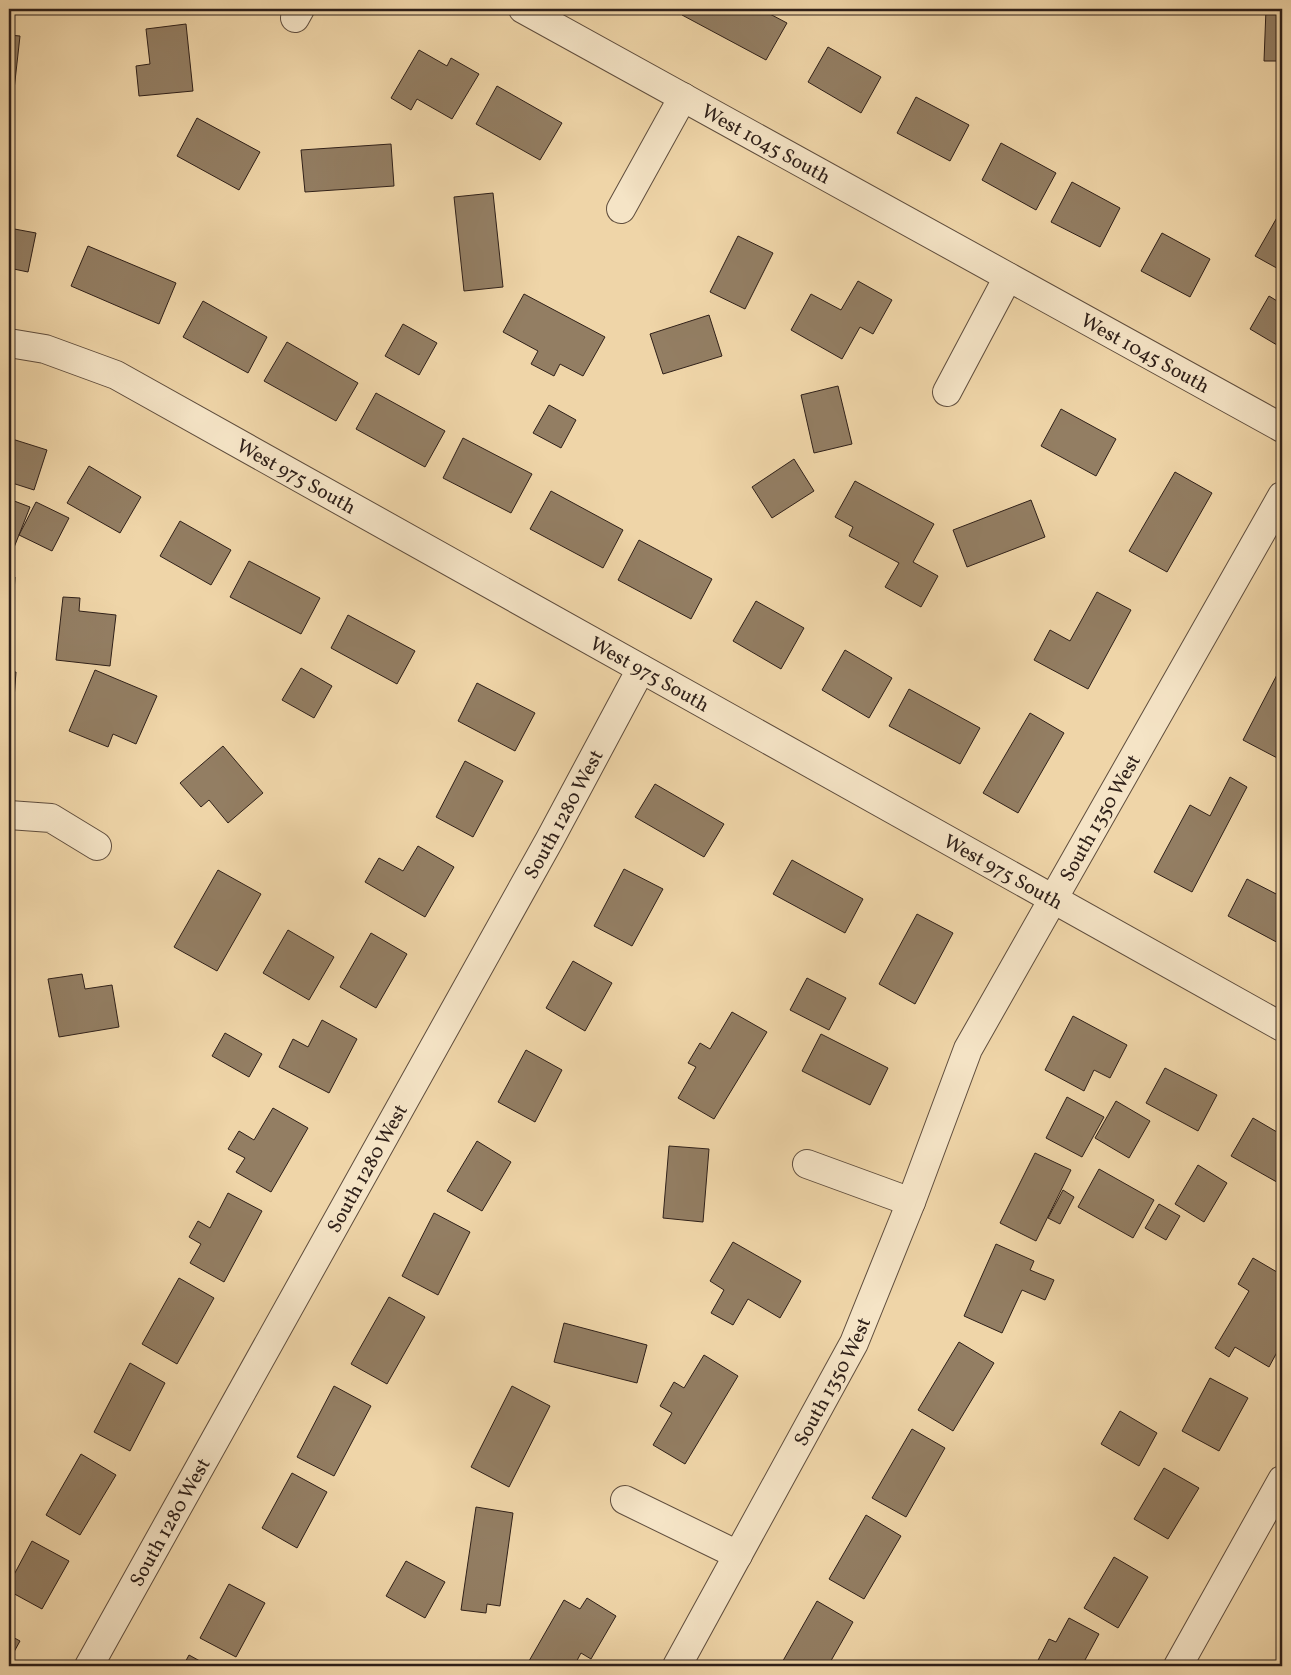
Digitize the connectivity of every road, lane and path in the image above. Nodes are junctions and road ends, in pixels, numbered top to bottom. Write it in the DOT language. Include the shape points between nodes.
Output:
graph roads {
  1 [pos="523,9"];
  2 [pos="683,97"];
  3 [pos="621,209"];
  4 [pos="1008,277"];
  5 [pos="9,343"];
  6 [pos="947,392"];
  7 [pos="1282,428"];
  8 [pos="1282,496"];
  9 [pos="641,669"];
  10 [pos="9,815"];
  11 [pos="97,846"];
  12 [pos="1053,899"];
  13 [pos="1282,1027"];
  14 [pos="807,1164"];
  15 [pos="911,1202"];
  16 [pos="1282,1480"];
  17 [pos="625,1500"];
  18 [pos="738,1555"];
  19 [pos="89,1666"];
  20 [pos="677,1666"];
  21 [pos="1178,1666"];
  1 -- 2 [label="street, West 1045 South"];
  2 -- 3 [label="street"];
  2 -- 4 [label="street, West 1045 South"];
  4 -- 6 [label="street"];
  4 -- 7 [label="street, West 1045 South"];
  5 -- 9 [label="street, West 975 South" via="45,349 116,376"];
  8 -- 12 [label="street, South 1350 West"];
  9 -- 12 [label="street, West 975 South"];
  9 -- 19 [label="street, South 1280 West" via="550,839"];
  10 -- 11 [label="street" via="51,818"];
  12 -- 13 [label="street, West 975 South"];
  12 -- 15 [label="street, South 1350 West" via="968,1049"];
  14 -- 15 [label="street"];
  15 -- 18 [label="street, South 1350 West" via="854,1343"];
  16 -- 21 [label="street"];
  17 -- 18 [label="street"];
  18 -- 20 [label="street, South 1350 West"];
}
